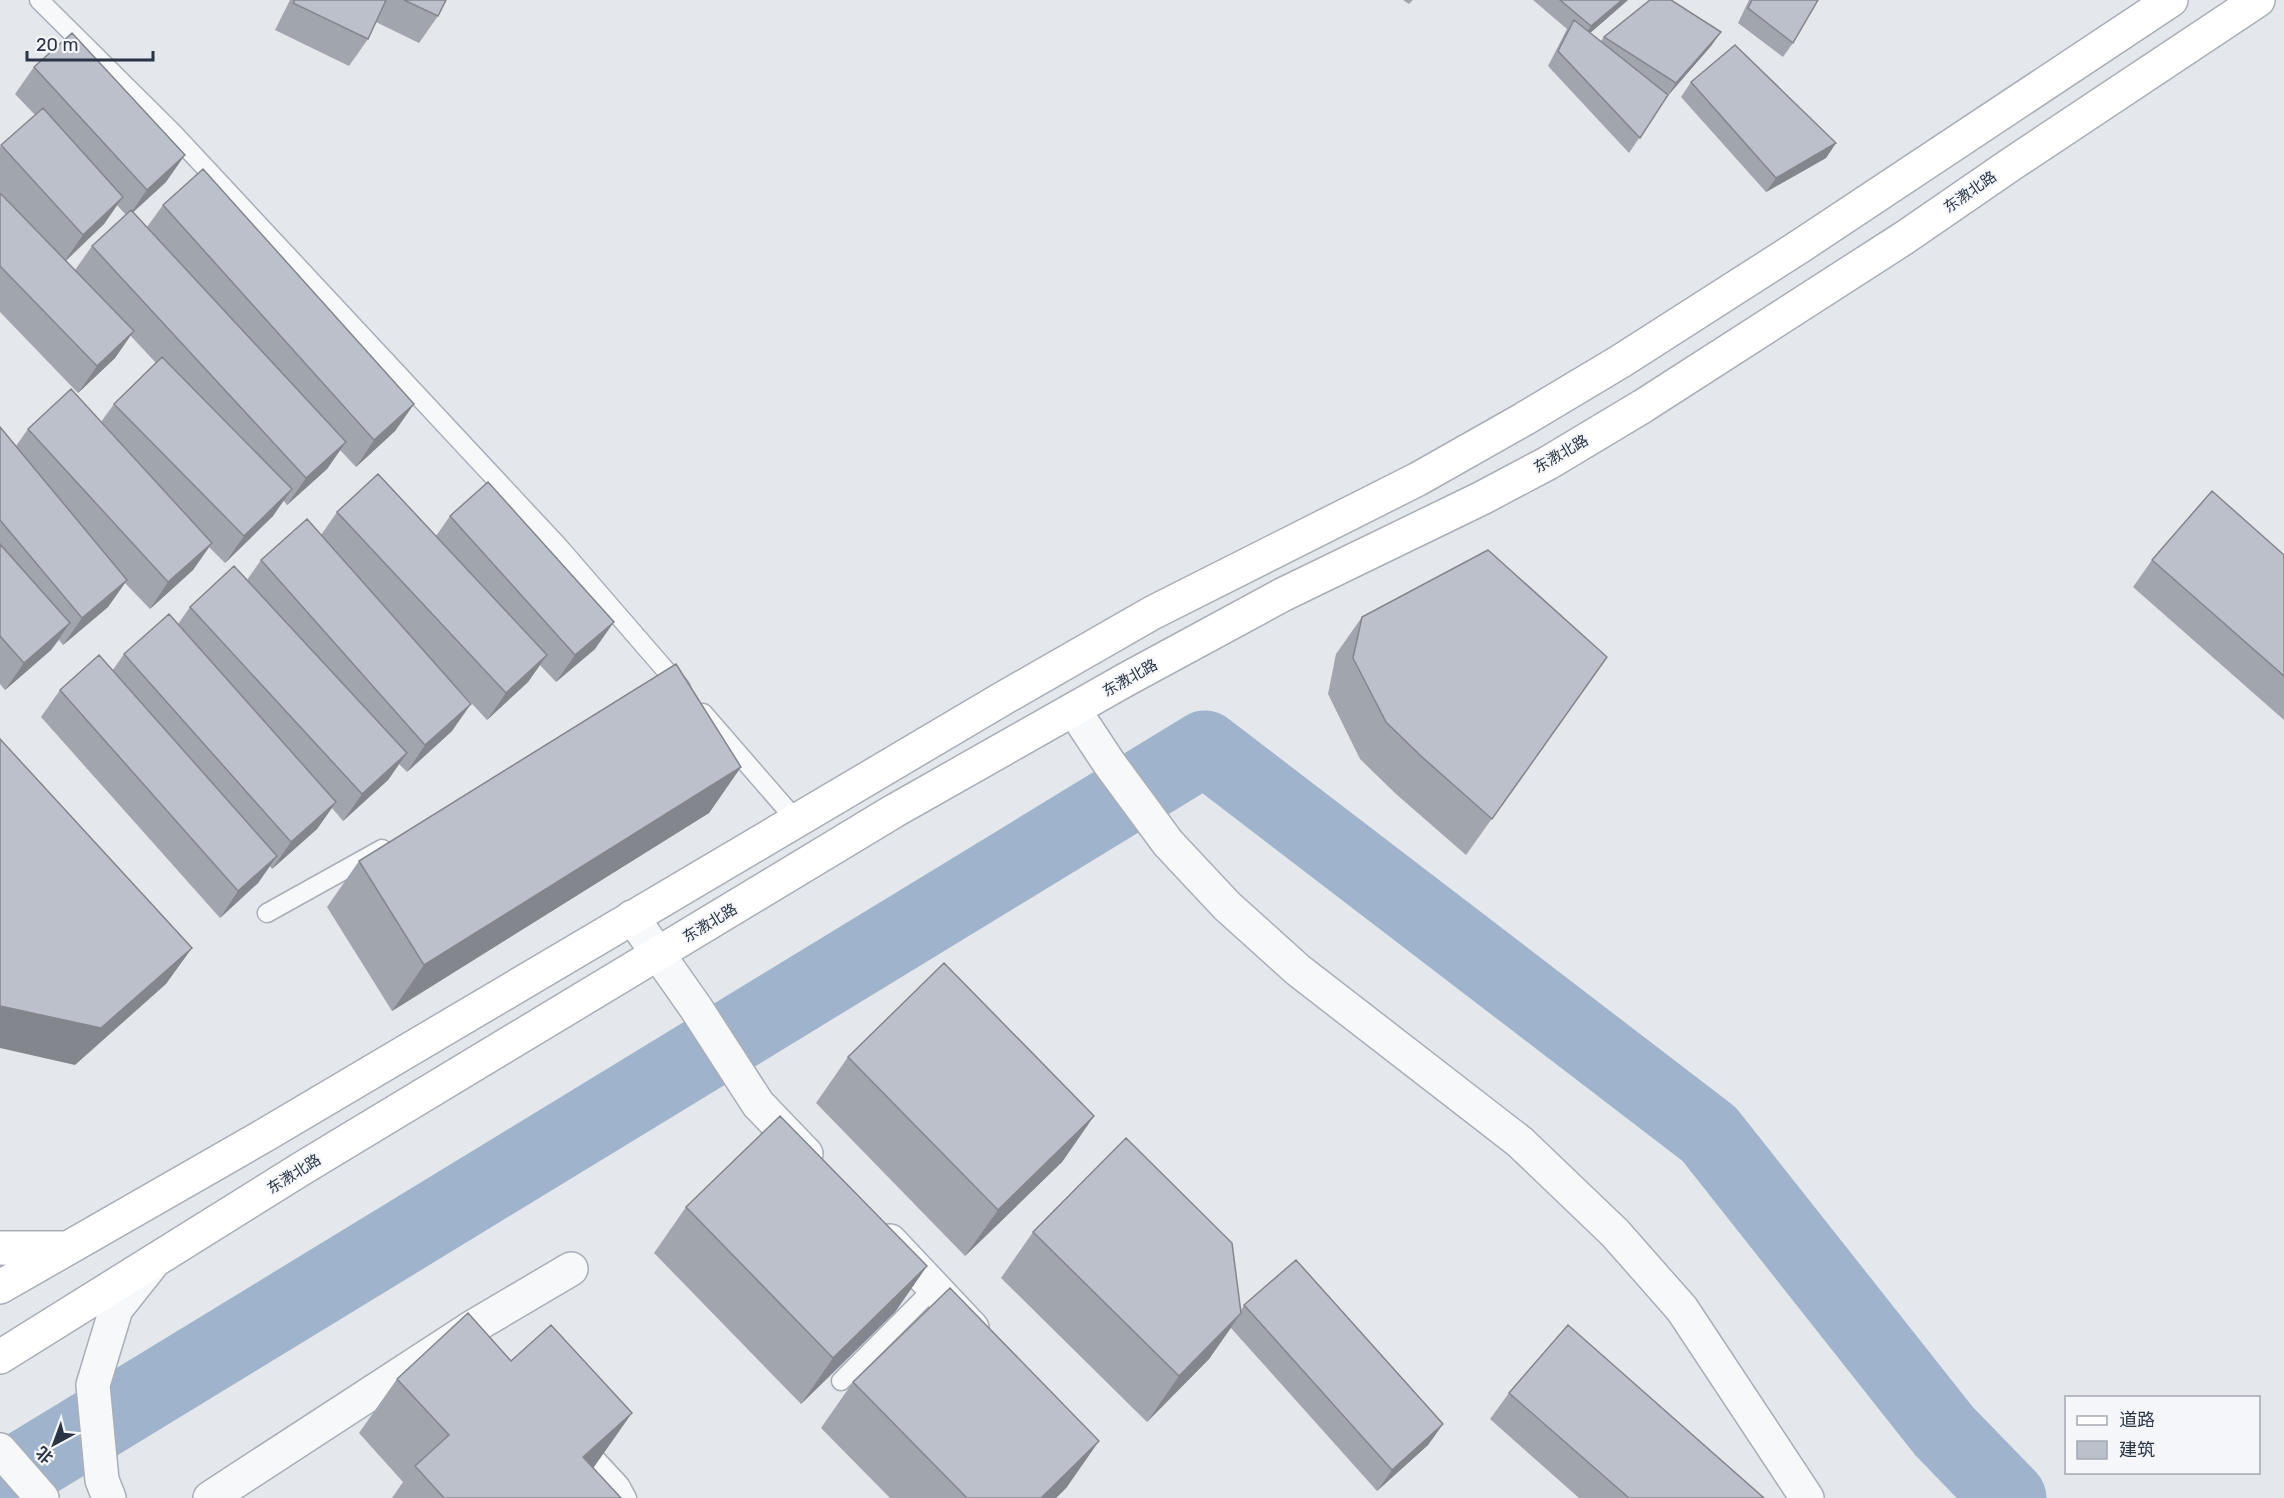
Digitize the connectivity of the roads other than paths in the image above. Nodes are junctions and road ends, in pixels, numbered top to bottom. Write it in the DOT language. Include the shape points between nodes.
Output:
graph roads {
  1 [pos="39,0"];
  2 [pos="2171,0"];
  3 [pos="2258,0"];
  4 [pos="1074,710"];
  5 [pos="796,820"];
  6 [pos="400,838"];
  7 [pos="267,914"];
  8 [pos="632,917"];
  9 [pos="659,954"];
  10 [pos="830,1179"];
  11 [pos="870,1221"];
  12 [pos="0,1248"];
  13 [pos="70,1248"];
  14 [pos="153,1262"];
  15 [pos="571,1269"];
  16 [pos="0,1287"];
  17 [pos="934,1288"];
  18 [pos="991,1347"];
  19 [pos="0,1357"];
  20 [pos="842,1381"];
  21 [pos="573,1435"];
  22 [pos="0,1450"];
  23 [pos="106,1489"];
  24 [pos="42,1498"];
  25 [pos="210,1498"];
  26 [pos="627,1498"];
  27 [pos="1807,1498"];
  1 -- 5 [label="lane" via="189,150 559,547 670,685"];
  2 -- 5 [label="main road" via="1782,258 1534,413 1418,479 1152,612"];
  3 -- 4 [label="main road, 东漖北路" via="1904,238 1548,463 1282,595"];
  4 -- 9 [label="main road, 东漖北路" via="894,811"];
  4 -- 27 [label="street" via="1168,843 1227,906 1298,970 1520,1142 1615,1233 1682,1309"];
  5 -- 8 [label="main road"];
  6 -- 7 [label="lane"];
  8 -- 9 [label="street"];
  8 -- 13 [label="main road"];
  9 -- 10 [label="street" via="758,1104"];
  9 -- 14 [label="main road, 东漖北路"];
  11 -- 17 [label="street"];
  12 -- 13 [label="main road"];
  13 -- 16 [label="main road"];
  14 -- 19 [label="main road, 东漖北路"];
  14 -- 23 [label="street" via="116,1309 93,1385"];
  15 -- 25 [label="street" via="479,1336"];
  17 -- 18 [label="street"];
  17 -- 20 [label="lane"];
  21 -- 26 [label="lane" via="620,1485"];
  22 -- 24 [label="street"];
}
